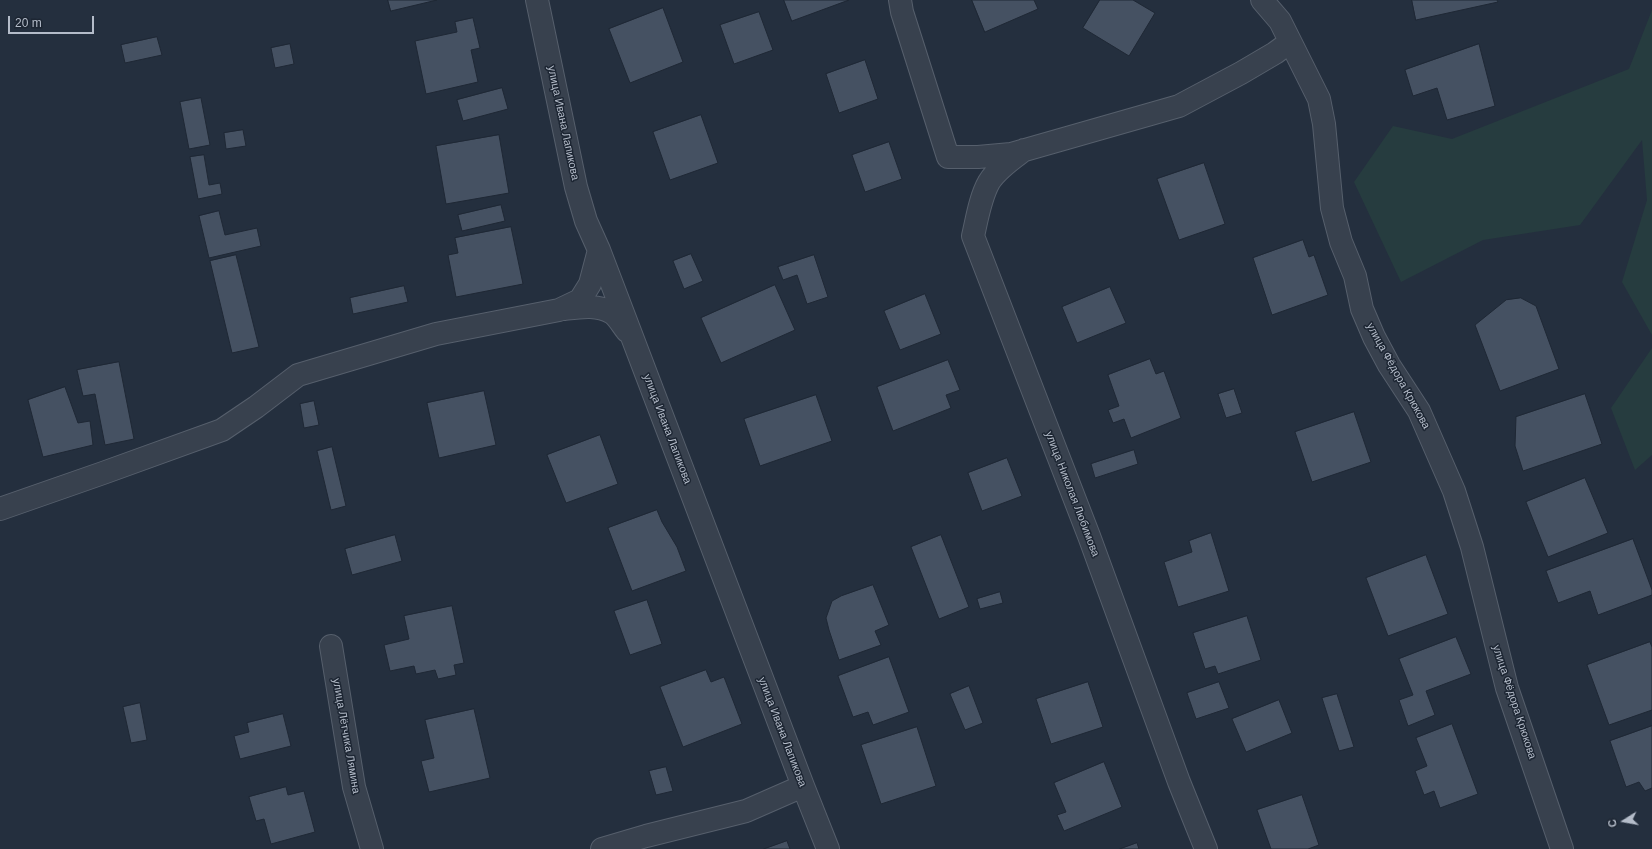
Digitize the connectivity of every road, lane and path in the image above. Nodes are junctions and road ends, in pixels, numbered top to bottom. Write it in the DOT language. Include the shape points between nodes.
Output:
graph roads {
  1 [pos="537,0"];
  2 [pos="900,0"];
  3 [pos="1262,0"];
  4 [pos="1290,42"];
  5 [pos="1024,150"];
  6 [pos="599,250"];
  7 [pos="559,310"];
  8 [pos="632,337"];
  9 [pos="0,508"];
  10 [pos="331,646"];
  11 [pos="803,786"];
  12 [pos="372,849"];
  13 [pos="602,849"];
  14 [pos="828,849"];
  15 [pos="1206,849"];
  16 [pos="1562,849"];
  1 -- 6 [label="street, улица Ивана Лапикова" via="576,188 586,221"];
  2 -- 5 [label="street" via="948,157 1012,154"];
  3 -- 4 [label="street, улица Фёдора Крюкова" via="1280,21"];
  4 -- 5 [label="street" via="1241,73 1179,106"];
  4 -- 16 [label="street, улица Фёдора Крюкова" via="1319,99 1324,124 1332,208 1341,242 1355,276 1362,309 1377,344 1419,411 1454,491 1472,547 1507,688"];
  5 -- 15 [label="street, улица Николая Любимова" via="1003,166 989,182 980,205 973,236"];
  6 -- 7 [label="street" via="590,284 580,300"];
  6 -- 8 [label="street, улица Ивана Лапикова"];
  7 -- 8 [label="street" via="599,308 612,313"];
  7 -- 9 [label="street" via="436,334 298,375 256,408 222,430 103,474"];
  8 -- 11 [label="street, улица Ивана Лапикова"];
  10 -- 12 [label="street, улица Лётчика Лямина" via="354,787"];
  11 -- 13 [label="street" via="746,811"];
  11 -- 14 [label="street, улица Ивана Лапикова"];
}
